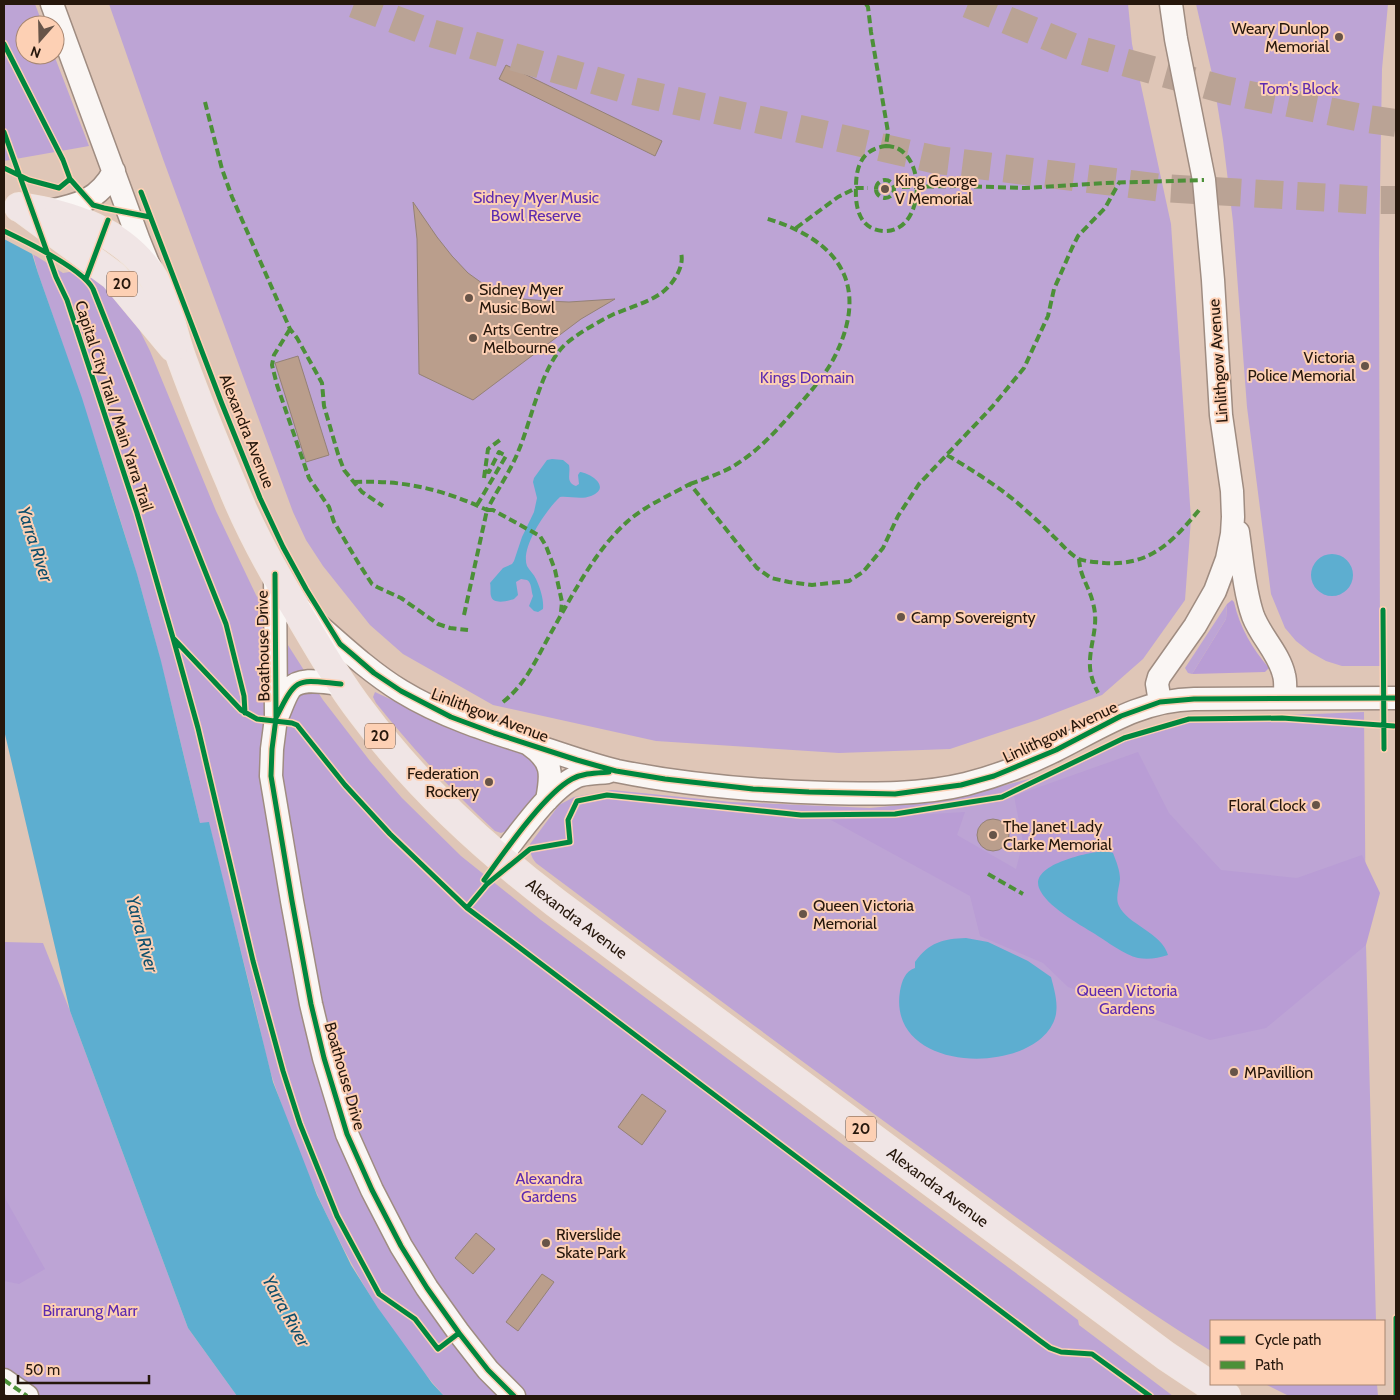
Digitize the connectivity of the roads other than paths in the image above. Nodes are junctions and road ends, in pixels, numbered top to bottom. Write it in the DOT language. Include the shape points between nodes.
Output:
graph roads {
  1 [pos="52,4"];
  2 [pos="1171,4"];
  3 [pos="114,172"];
  4 [pos="31,211"];
  5 [pos="162,293"];
  6 [pos="181,358"];
  7 [pos="1232,491"];
  8 [pos="274,574"];
  9 [pos="292,602"];
  10 [pos="341,684"];
  11 [pos="1284,698"];
  12 [pos="1396,698"];
  13 [pos="1160,702"];
  14 [pos="276,718"];
  15 [pos="530,744"];
  16 [pos="616,770"];
  17 [pos="547,800"];
  18 [pos="499,859"];
  19 [pos="4,1380"];
  20 [pos="27,1396"];
  21 [pos="514,1396"];
  22 [pos="1226,1396"];
  1 -- 3 [label="street, Alexandra Avenue"];
  2 -- 7 [label="street, Linlithgow Avenue" via="1204,180 1221,414"];
  3 -- 4 [label="street" via="106,184 85,201 74,206"];
  3 -- 5 [label="street, Alexandra Avenue"];
  4 -- 5 [label="highway, 20" via="74,219 119,242 145,267"];
  4 -- 6 [label="highway, 20" via="114,276"];
  5 -- 6 [label="highway, Alexandra Avenue / 20"];
  6 -- 8 [label="highway, Alexandra Avenue / 20" via="232,486"];
  7 -- 11 [label="street" via="1251,609 1282,670"];
  7 -- 13 [label="street, Linlithgow Avenue" via="1232,534 1222,574 1208,605 1159,677"];
  8 -- 9 [label="highway, Alexandra Avenue / 20"];
  8 -- 14 [label="street, Boathouse Drive"];
  9 -- 10 [label="highway, Alexandra Avenue / 20"];
  9 -- 15 [label="street, Linlithgow Avenue" via="374,673 401,691 451,717"];
  10 -- 14 [label="street, Boathouse Drive" via="310,681 297,684 289,692"];
  10 -- 18 [label="highway, Alexandra Avenue / 20" via="405,765"];
  11 -- 12 [label="street, Linlithgow Avenue"];
  11 -- 13 [label="street, Linlithgow Avenue"];
  13 -- 16 [label="street, Linlithgow Avenue" via="1121,716 1050,753 994,776 916,792 753,789 690,783"];
  14 -- 21 [label="street, Boathouse Drive" via="271,776 292,901 311,1004 348,1134 372,1190 427,1288 488,1370"];
  15 -- 16 [label="street, Linlithgow Avenue"];
  15 -- 17 [label="street" via="544,757 549,768"];
  16 -- 17 [label="street, Linlithgow Avenue" via="581,775"];
  17 -- 18 [label="street, Linlithgow Avenue"];
  18 -- 22 [label="highway, Alexandra Avenue / 20" via="1166,1356"];
  19 -- 20 [label="street"];
}
